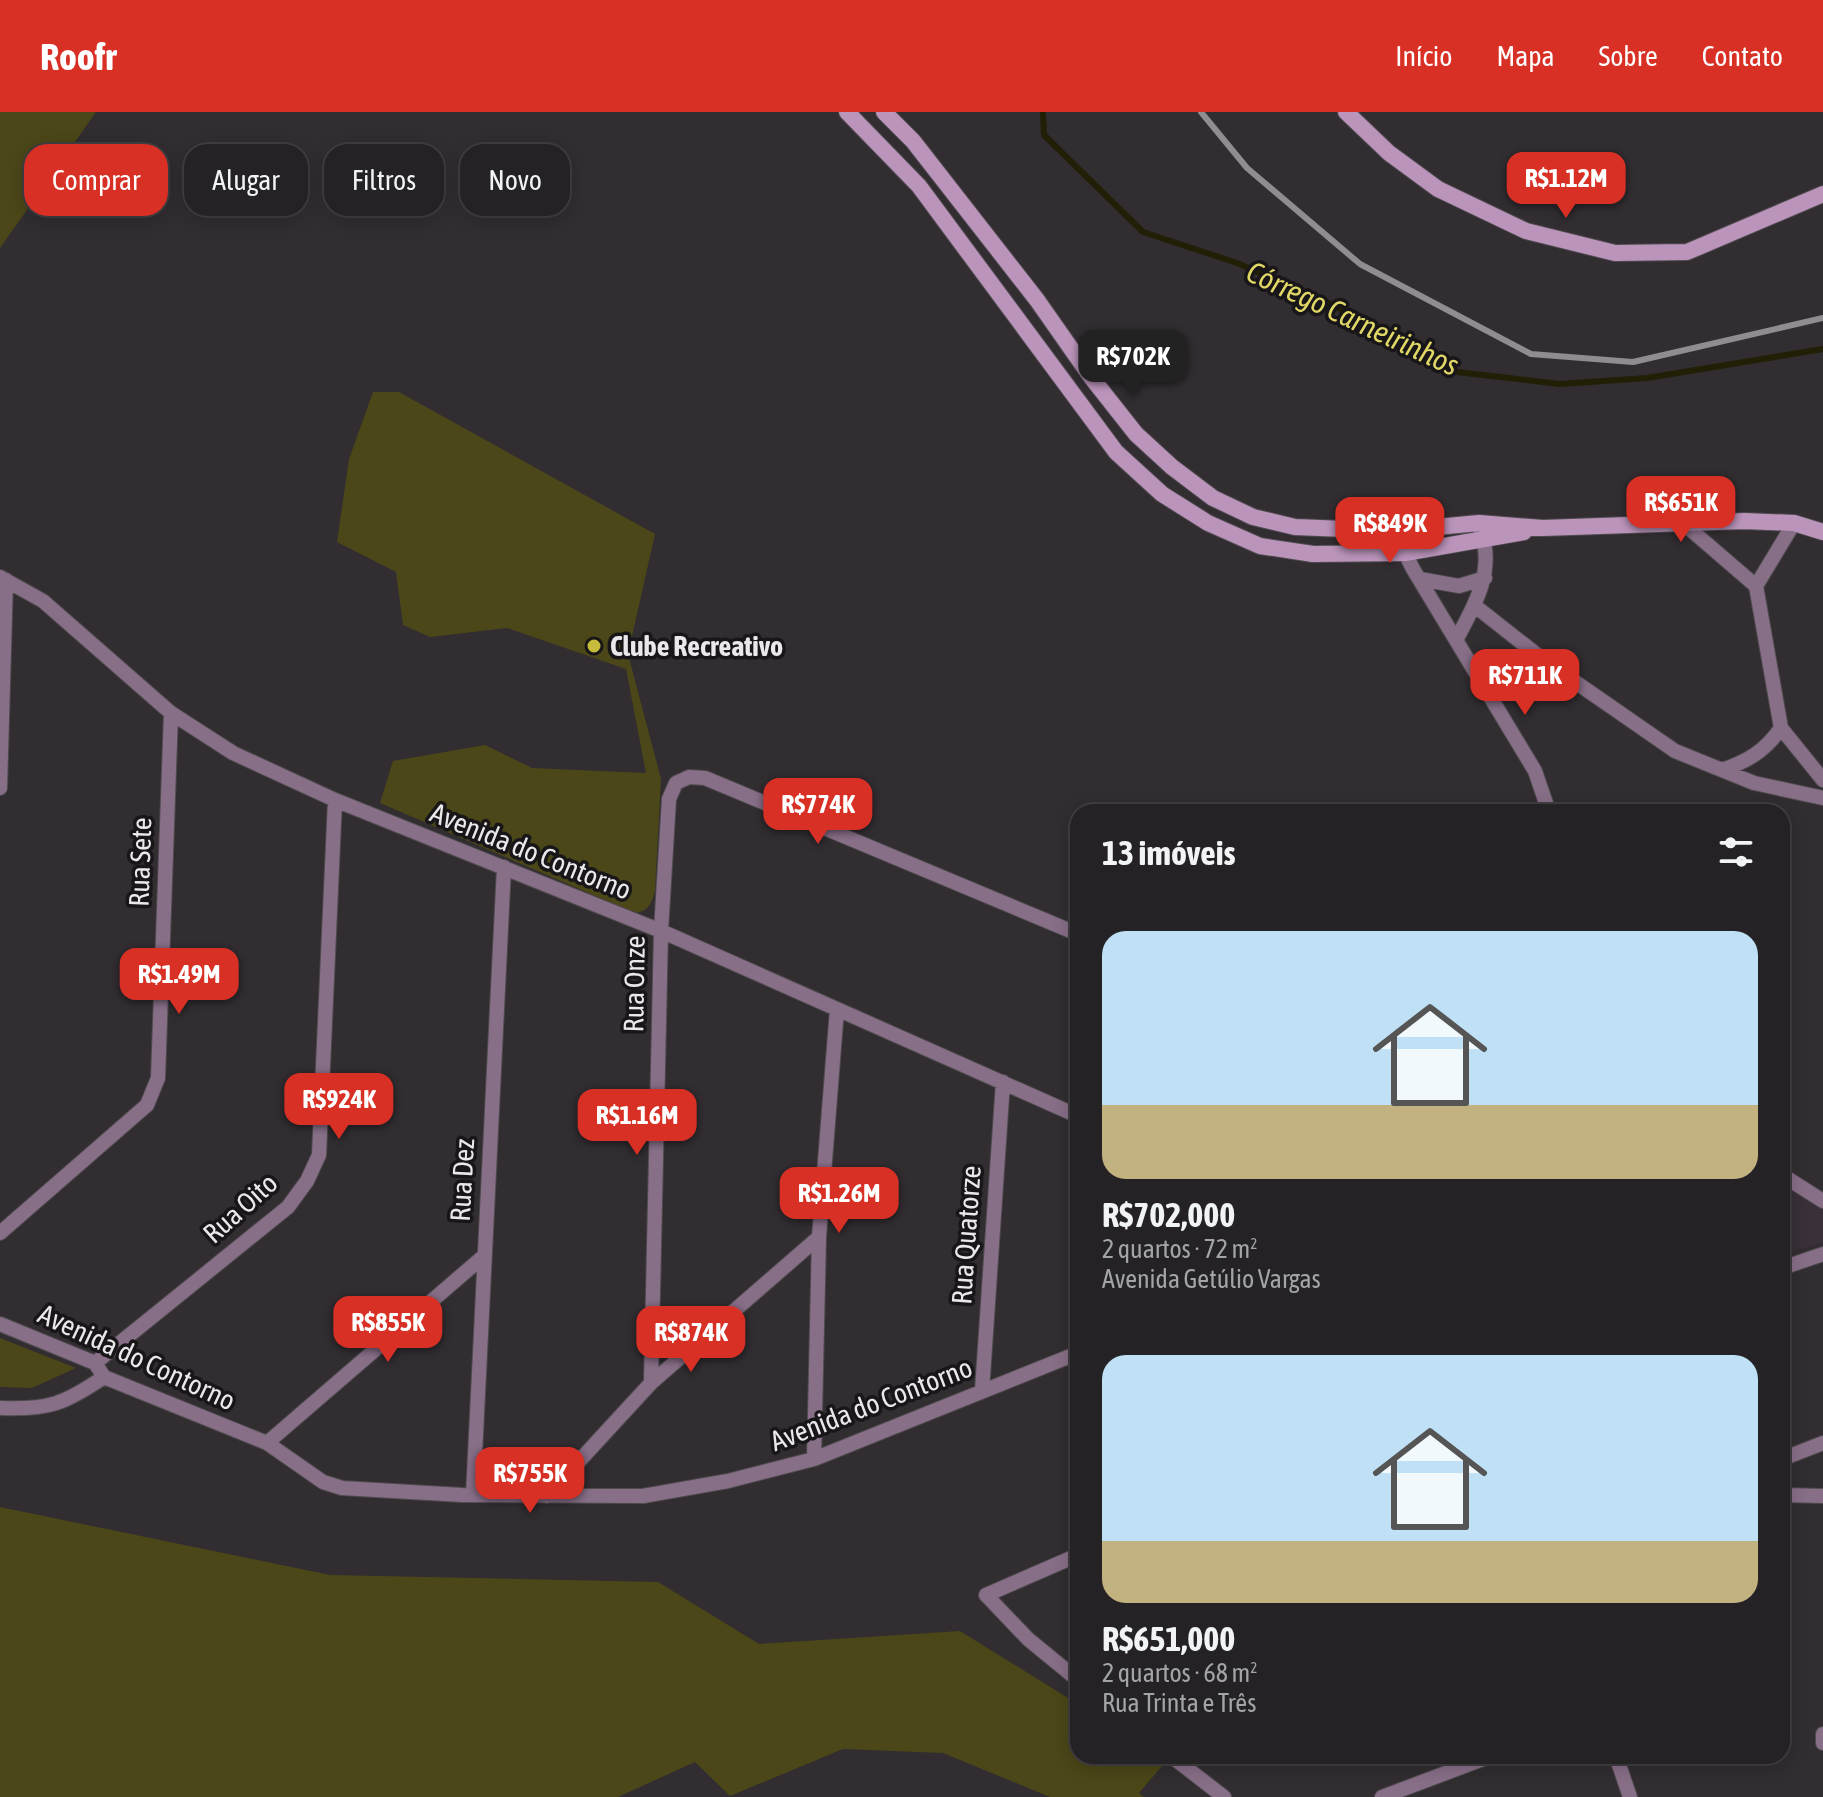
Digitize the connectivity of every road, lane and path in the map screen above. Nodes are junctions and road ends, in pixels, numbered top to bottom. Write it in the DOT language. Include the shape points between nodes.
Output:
graph roads {
  1 [pos="847,112"];
  2 [pos="884,112"];
  3 [pos="1346,112"];
  4 [pos="1823,195"];
  5 [pos="1091,377"];
  6 [pos="1071,391"];
  7 [pos="1479,523"];
  8 [pos="1794,523"];
  9 [pos="1684,524"];
  10 [pos="1543,528"];
  11 [pos="1394,531"];
  12 [pos="1823,532"];
  13 [pos="1485,540"];
  14 [pos="1405,553"];
  15 [pos="3,578"];
  16 [pos="1485,578"];
  17 [pos="1420,579"];
  18 [pos="1756,586"];
  19 [pos="1475,606"];
  20 [pos="1456,640"];
  21 [pos="171,713"];
  22 [pos="1781,728"];
  23 [pos="1722,770"];
  24 [pos="1823,780"];
  25 [pos="0,786"];
  26 [pos="1823,798"];
  27 [pos="335,800"];
  28 [pos="1546,804"];
  29 [pos="504,867"];
  30 [pos="661,931"];
  31 [pos="1070,931"];
  32 [pos="837,1009"];
  33 [pos="1003,1082"];
  34 [pos="1070,1112"];
  35 [pos="1790,1180"];
  36 [pos="1823,1201"];
  37 [pos="0,1233"];
  38 [pos="819,1237"];
  39 [pos="1823,1254"];
  40 [pos="485,1255"];
  41 [pos="1790,1265"];
  42 [pos="0,1324"];
  43 [pos="1070,1356"];
  44 [pos="95,1363"];
  45 [pos="104,1377"];
  46 [pos="651,1383"];
  47 [pos="982,1391"];
  48 [pos="0,1408"];
  49 [pos="267,1443"];
  50 [pos="1823,1443"];
  51 [pos="1790,1456"];
  52 [pos="814,1459"];
  53 [pos="473,1495"];
  54 [pos="1790,1495"];
  55 [pos="547,1496"];
  56 [pos="1823,1496"];
  57 [pos="1070,1558"];
  58 [pos="1070,1673"];
  59 [pos="1823,1734"];
  60 [pos="1823,1743"];
  61 [pos="1181,1764"];
  62 [pos="1470,1764"];
  63 [pos="1619,1764"];
  64 [pos="1224,1797"];
  65 [pos="1382,1797"];
  66 [pos="1630,1797"];
  1 -- 6 [label="main road" via="919,186"];
  2 -- 5 [label="main road" via="913,141"];
  3 -- 4 [label="main road" via="1438,189 1526,231 1615,253 1687,252"];
  5 -- 6 [label="main road"];
  5 -- 11 [label="main road" via="1136,434 1213,498 1253,517 1295,527"];
  6 -- 14 [label="main road" via="1116,452 1162,494 1208,523 1260,546 1313,554"];
  7 -- 10 [label="main road"];
  7 -- 11 [label="main road"];
  7 -- 13 [label="street"];
  8 -- 9 [label="main road"];
  8 -- 12 [label="main road"];
  8 -- 18 [label="street"];
  9 -- 10 [label="main road"];
  9 -- 18 [label="street"];
  10 -- 13 [label="main road"];
  11 -- 14 [label="street"];
  13 -- 14 [label="main road"];
  13 -- 16 [label="street"];
  14 -- 17 [label="street"];
  15 -- 21 [label="street, Avenida do Contorno" via="43,601"];
  15 -- 25 [label="street"];
  16 -- 17 [label="street" via="1459,586"];
  16 -- 19 [label="street"];
  17 -- 20 [label="street"];
  18 -- 22 [label="street"];
  19 -- 20 [label="street"];
  19 -- 23 [label="street" via="1675,751"];
  20 -- 28 [label="street" via="1535,771"];
  21 -- 27 [label="street, Avenida do Contorno" via="233,753"];
  21 -- 37 [label="street, Rua Sete" via="158,1078 147,1105"];
  22 -- 23 [label="street" via="1751,760"];
  22 -- 24 [label="street"];
  23 -- 26 [label="street"];
  27 -- 29 [label="street, Avenida do Contorno"];
  27 -- 44 [label="street, Rua Oito" via="319,1155 288,1207"];
  29 -- 30 [label="street, Avenida do Contorno"];
  29 -- 40 [label="street, Rua Dez"];
  30 -- 31 [label="street, Rua Onze" via="669,799 676,783 689,777 705,778"];
  30 -- 32 [label="street, Avenida do Contorno"];
  30 -- 46 [label="street, Rua Onze"];
  32 -- 33 [label="street, Avenida do Contorno"];
  32 -- 38 [label="street"];
  33 -- 34 [label="street, Avenida do Contorno"];
  33 -- 47 [label="street, Rua Quatorze"];
  35 -- 36 [label="street"];
  38 -- 46 [label="street"];
  38 -- 52 [label="street"];
  39 -- 41 [label="street"];
  40 -- 49 [label="street"];
  40 -- 53 [label="street, Rua Dez"];
  42 -- 44 [label="street, Avenida do Contorno"];
  43 -- 47 [label="street, Avenida do Contorno"];
  44 -- 45 [label="street, Avenida do Contorno"];
  45 -- 48 [label="street" via="67,1401"];
  45 -- 49 [label="street, Avenida do Contorno"];
  46 -- 55 [label="street"];
  47 -- 52 [label="street, Avenida do Contorno"];
  49 -- 53 [label="street, Avenida do Contorno" via="323,1482 342,1488"];
  50 -- 51 [label="street"];
  52 -- 55 [label="street, Avenida do Contorno" via="643,1496"];
  53 -- 55 [label="street, Avenida do Contorno"];
  54 -- 56 [label="street"];
  57 -- 58 [label="street" via="986,1595"];
  59 -- 60 [label="street"];
  61 -- 64 [label="street"];
  62 -- 65 [label="street"];
  63 -- 66 [label="street"];
}
